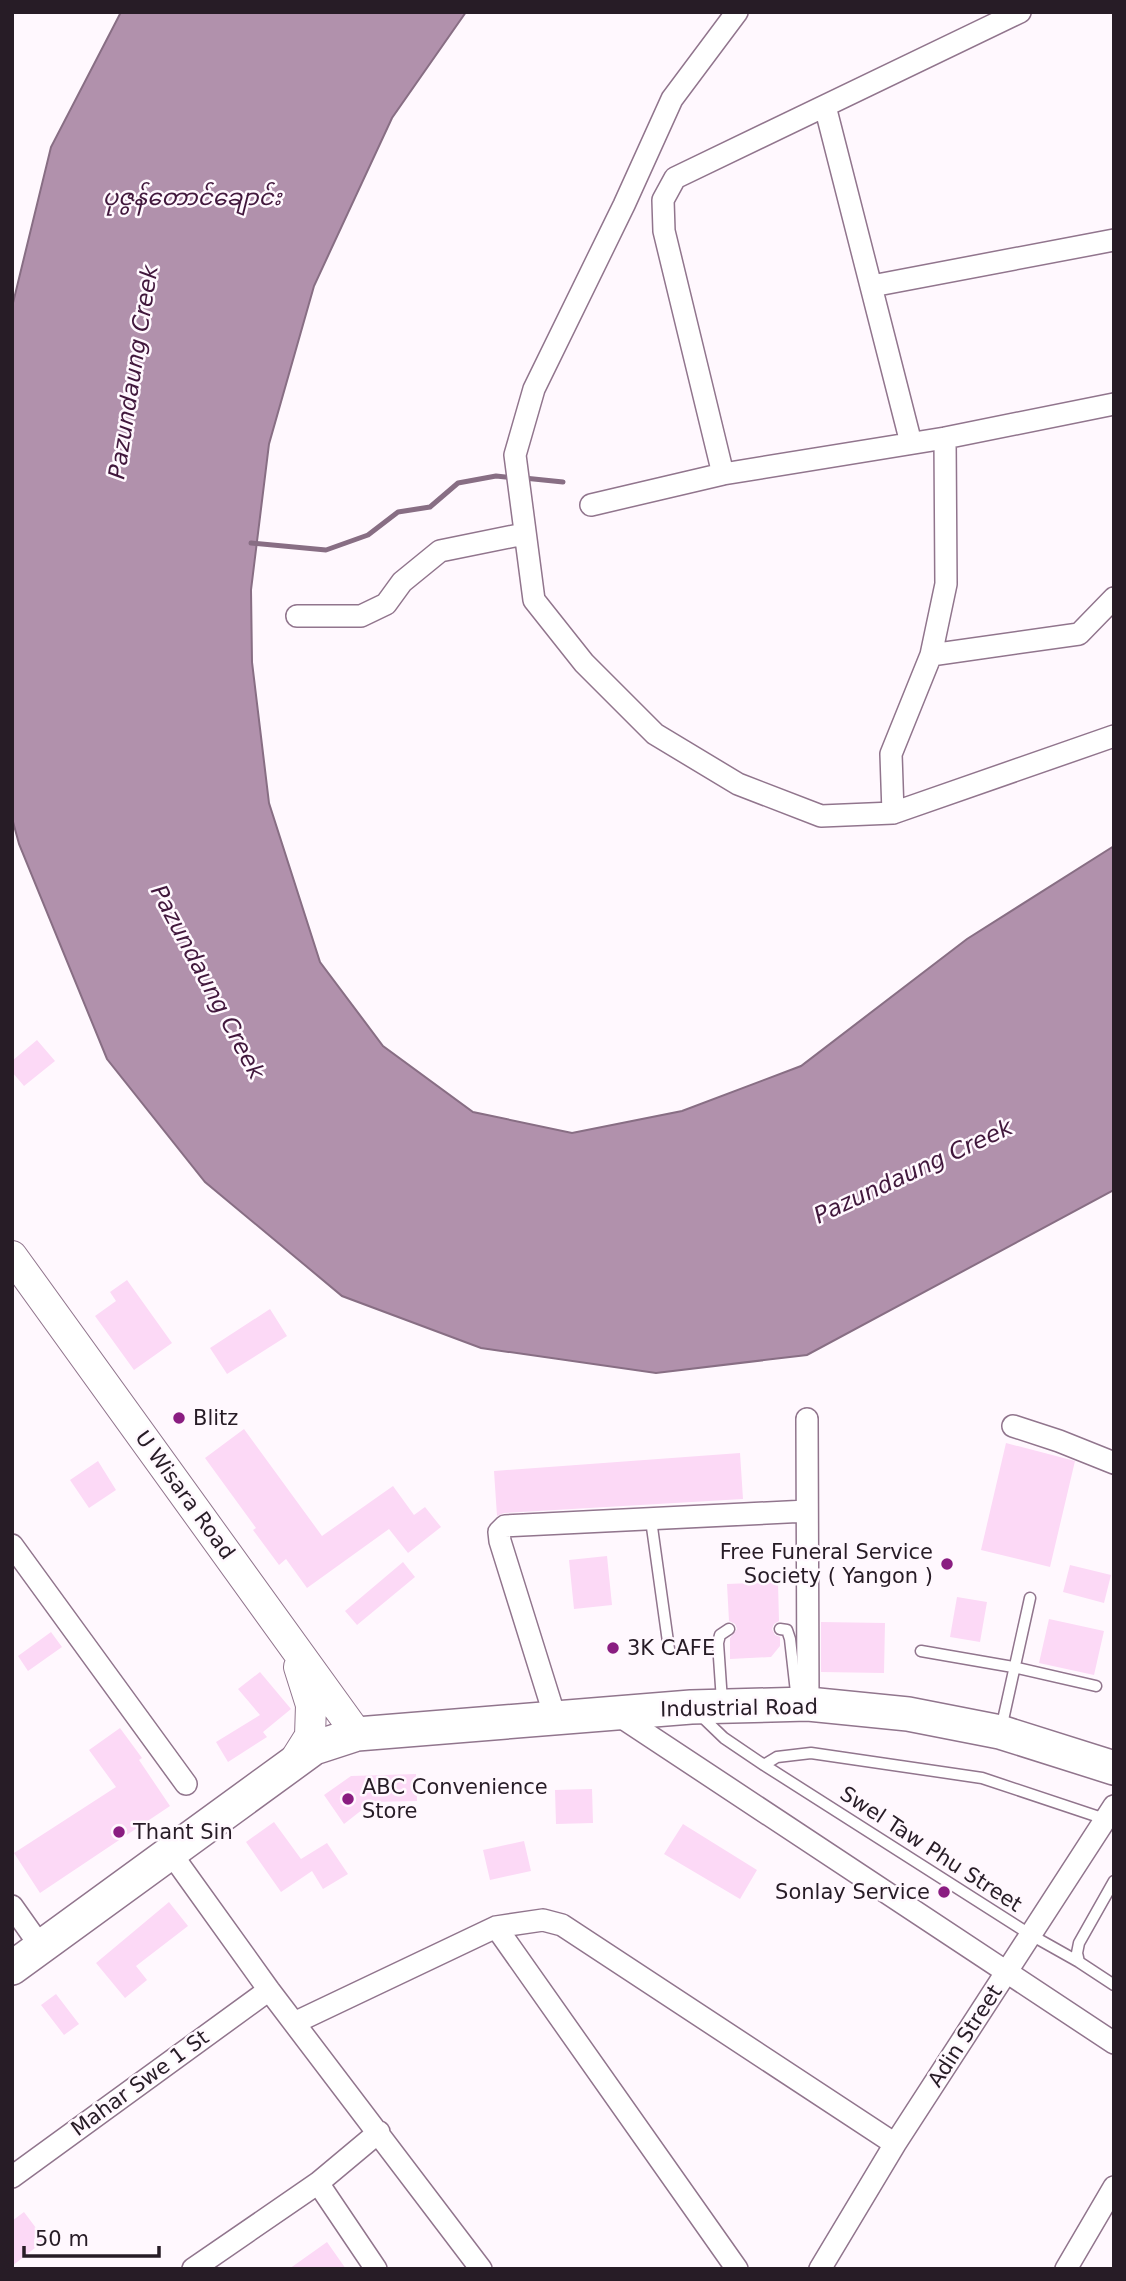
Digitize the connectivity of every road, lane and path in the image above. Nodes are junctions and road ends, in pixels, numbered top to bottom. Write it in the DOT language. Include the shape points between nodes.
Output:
graph roads {
  1 [pos="737,12"];
  2 [pos="1020,12"];
  3 [pos="825,106"];
  4 [pos="1114,240"];
  5 [pos="872,286"];
  6 [pos="1114,404"];
  7 [pos="945,438"];
  8 [pos="911,443"];
  9 [pos="723,474"];
  10 [pos="591,505"];
  11 [pos="524,534"];
  12 [pos="1114,598"];
  13 [pos="297,616"];
  14 [pos="931,655"];
  15 [pos="1114,736"];
  16 [pos="892,813"];
  17 [pos="12,1256"];
  18 [pos="807,1419"];
  19 [pos="1013,1426"];
  20 [pos="1114,1463"];
  21 [pos="807,1511"];
  22 [pos="651,1520"];
  23 [pos="12,1545"];
  24 [pos="1030,1598"];
  25 [pos="729,1629"];
  26 [pos="780,1629"];
  27 [pos="288,1638"];
  28 [pos="669,1649"];
  29 [pos="921,1651"];
  30 [pos="1013,1667"];
  31 [pos="1096,1686"];
  32 [pos="803,1704"];
  33 [pos="706,1706"];
  34 [pos="615,1713"];
  35 [pos="555,1717"];
  36 [pos="1000,1732"];
  37 [pos="357,1734"];
  38 [pos="293,1763"];
  39 [pos="764,1765"];
  40 [pos="1114,1768"];
  41 [pos="186,1784"];
  42 [pos="1110,1813"];
  43 [pos="170,1852"];
  44 [pos="1114,1881"];
  45 [pos="12,1906"];
  46 [pos="496,1927"];
  47 [pos="1031,1935"];
  48 [pos="41,1947"];
  49 [pos="1079,1962"];
  50 [pos="12,1968"];
  51 [pos="1006,1974"];
  52 [pos="1114,1985"];
  53 [pos="268,1990"];
  54 [pos="294,2023"];
  55 [pos="1114,2043"];
  56 [pos="379,2132"];
  57 [pos="895,2144"];
  58 [pos="12,2176"];
  59 [pos="318,2183"];
  60 [pos="1114,2187"];
  61 [pos="193,2269"];
  62 [pos="376,2269"];
  63 [pos="481,2269"];
  64 [pos="737,2269"];
  65 [pos="820,2269"];
  66 [pos="1066,2269"];
  1 -- 11 [label="street" via="672,99 534,389 515,455"];
  2 -- 3 [label="street"];
  3 -- 5 [label="street"];
  3 -- 9 [label="street" via="675,178 663,200 664,232"];
  4 -- 5 [label="street"];
  5 -- 8 [label="street"];
  6 -- 7 [label="street"];
  7 -- 8 [label="street"];
  7 -- 14 [label="street" via="946,584"];
  8 -- 9 [label="street"];
  9 -- 10 [label="street"];
  11 -- 13 [label="street" via="440,551 402,582 386,604 361,616"];
  11 -- 16 [label="street" via="534,600 584,663 655,734 738,785 821,816"];
  12 -- 14 [label="street" via="1079,634"];
  14 -- 16 [label="street" via="891,754"];
  15 -- 16 [label="street"];
  17 -- 27 [label="main road, U Wisara Road"];
  18 -- 21 [label="street"];
  19 -- 20 [label="street"];
  21 -- 22 [label="street"];
  21 -- 32 [label="street"];
  22 -- 28 [label="lane"];
  22 -- 35 [label="street" via="505,1526 499,1532"];
  23 -- 41 [label="street"];
  24 -- 30 [label="lane"];
  25 -- 33 [label="lane" via="720,1635"];
  26 -- 32 [label="lane" via="787,1630 790,1639"];
  27 -- 37 [label="main road, U Wisara Road"];
  27 -- 38 [label="main road" via="311,1705 310,1735"];
  29 -- 30 [label="lane"];
  30 -- 31 [label="lane"];
  30 -- 36 [label="lane"];
  32 -- 33 [label="main road, Industrial Road"];
  32 -- 36 [label="main road, Industrial Road" via="908,1714"];
  33 -- 34 [label="main road, Industrial Road"];
  33 -- 39 [label="lane, Swel Taw Phu Street" via="724,1738"];
  34 -- 35 [label="main road, Industrial Road"];
  34 -- 51 [label="street"];
  35 -- 37 [label="main road, Industrial Road"];
  36 -- 40 [label="main road, Industrial Road"];
  37 -- 38 [label="main road, Industrial Road" via="314,1748"];
  38 -- 43 [label="main road, Industrial Road"];
  39 -- 42 [label="lane" via="777,1757 811,1753 982,1778"];
  39 -- 47 [label="lane, Swel Taw Phu Street"];
  42 -- 47 [label="street, Adin Street"];
  43 -- 48 [label="main road, Industrial Road"];
  43 -- 53 [label="street"];
  44 -- 49 [label="lane" via="1079,1943"];
  45 -- 48 [label="street"];
  46 -- 54 [label="street"];
  46 -- 57 [label="street" via="543,1920 562,1925"];
  46 -- 64 [label="street"];
  47 -- 49 [label="lane, Swel Taw Phu Street"];
  47 -- 51 [label="street, Adin Street"];
  48 -- 50 [label="main road, Industrial Road"];
  49 -- 52 [label="lane, Swel Taw Phu Street"];
  51 -- 55 [label="street"];
  51 -- 57 [label="street, Adin Street"];
  53 -- 54 [label="street"];
  53 -- 58 [label="street, Mahar Swe 1 St"];
  54 -- 56 [label="street"];
  56 -- 59 [label="street"];
  56 -- 63 [label="street"];
  57 -- 65 [label="street, Adin Street"];
  59 -- 61 [label="street"];
  59 -- 62 [label="street"];
  60 -- 66 [label="street"];
}
